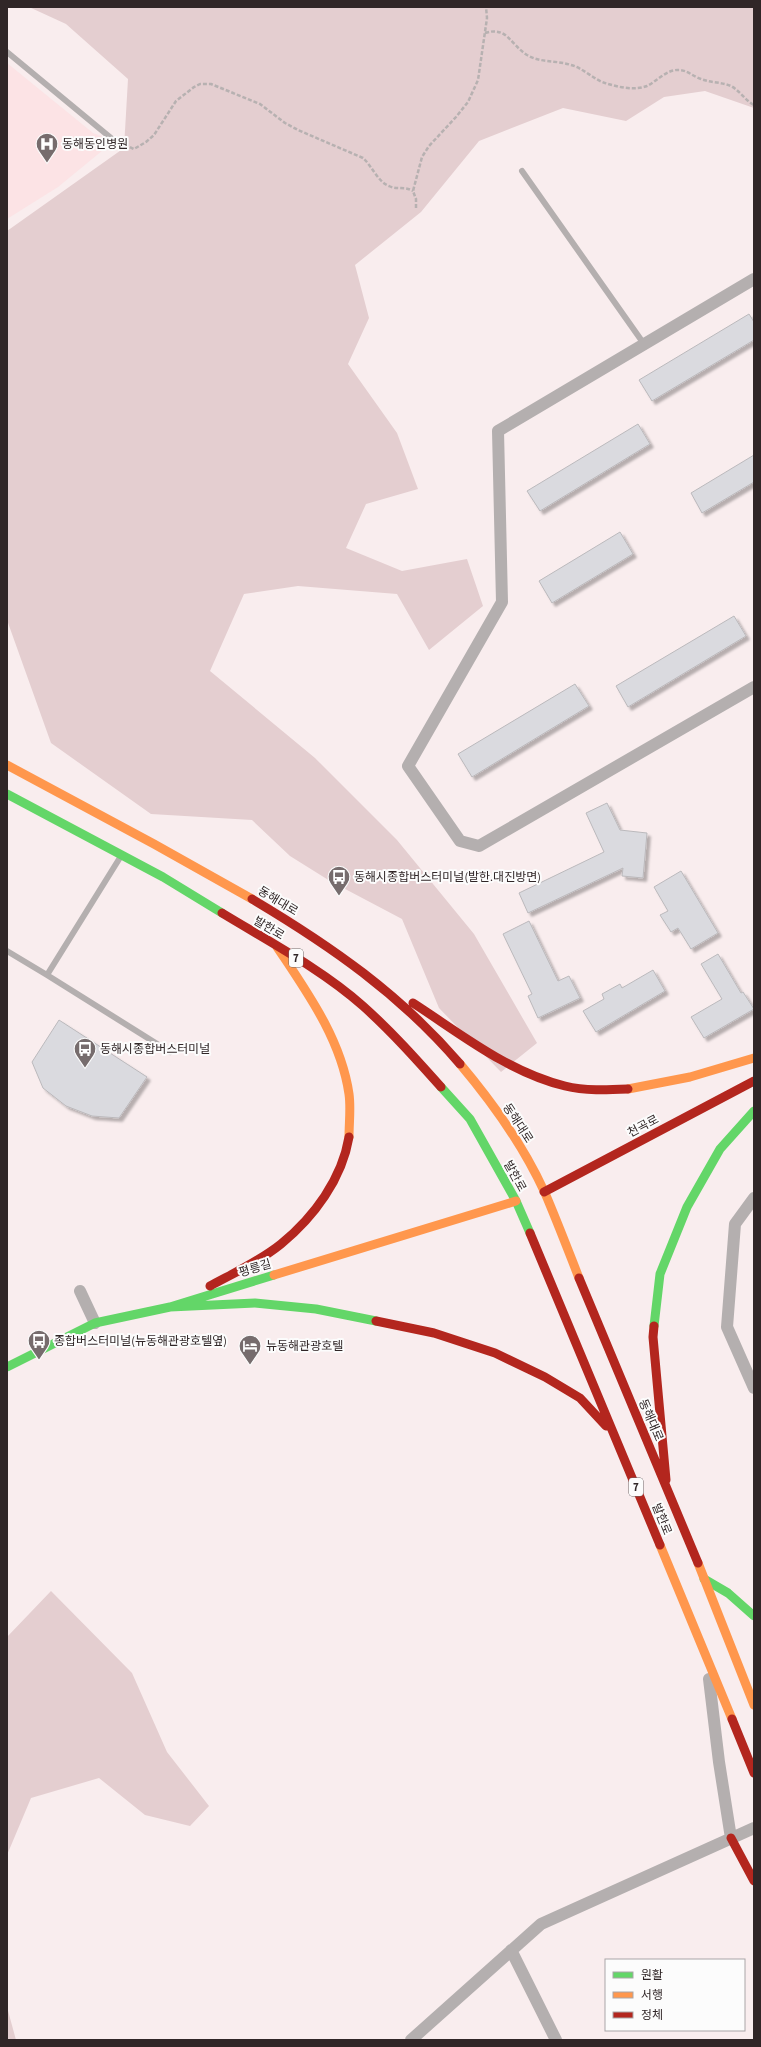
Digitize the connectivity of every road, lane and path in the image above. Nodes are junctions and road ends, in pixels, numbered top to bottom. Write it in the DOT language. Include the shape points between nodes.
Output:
graph roads {
  1 [pos="486,7"];
  2 [pos="485,33"];
  3 [pos="7,52"];
  4 [pos="754,105"];
  5 [pos="111,138"];
  6 [pos="522,171"];
  7 [pos="413,191"];
  8 [pos="416,208"];
  9 [pos="754,279"];
  10 [pos="644,344"];
  11 [pos="754,687"];
  12 [pos="7,764"];
  13 [pos="7,794"];
  14 [pos="122,855"];
  15 [pos="276,946"];
  16 [pos="7,951"];
  17 [pos="352,963"];
  18 [pos="47,975"];
  19 [pos="170,1052"];
  20 [pos="754,1058"];
  21 [pos="754,1080"];
  22 [pos="754,1111"];
  23 [pos="540,1194"];
  24 [pos="754,1198"];
  25 [pos="519,1200"];
  26 [pos="80,1291"];
  27 [pos="170,1307"];
  28 [pos="94,1322"];
  29 [pos="7,1367"];
  30 [pos="754,1388"];
  31 [pos="615,1434"];
  32 [pos="667,1489"];
  33 [pos="704,1579"];
  34 [pos="754,1616"];
  35 [pos="706,1657"];
  36 [pos="754,1705"];
  37 [pos="754,1773"];
  38 [pos="754,1828"];
  39 [pos="731,1838"];
  40 [pos="754,1881"];
  41 [pos="511,1950"];
  42 [pos="411,2040"];
  43 [pos="556,2040"];
  1 -- 2 [label="path"];
  2 -- 4 [label="path" via="494,30 504,32 514,46 528,55 570,65 614,86 639,88 678,70 704,80 730,85"];
  2 -- 7 [label="path" via="481,70 473,92 456,117 429,146 418,168"];
  3 -- 5 [label="lane"];
  5 -- 7 [label="path" via="136,149 154,135 176,101 200,84 211,84 248,98 298,130 363,158 390,187 407,187"];
  6 -- 10 [label="lane"];
  7 -- 8 [label="path"];
  9 -- 10 [label="street"];
  10 -- 11 [label="street" via="498,431 502,602 408,766 460,841 480,846"];
  12 -- 17 [label="main road, 동해대로 / 7" via="192,864 292,923"];
  13 -- 14 [label="main road, 발한로 / 7"];
  14 -- 15 [label="main road, 발한로 / 7"];
  14 -- 18 [label="lane"];
  15 -- 25 [label="main road, 발한로 / 7" via="362,1005 410,1052 470,1120"];
  15 -- 27 [label="main road" via="312,999 336,1045 349,1094 350,1138 336,1175 312,1215 281,1244 243,1268"];
  16 -- 18 [label="lane"];
  17 -- 20 [label="main road" via="503,1062 536,1078 576,1088 620,1091 675,1082"];
  17 -- 23 [label="main road, 동해대로 / 7" via="406,1007 446,1048 484,1094 517,1142"];
  18 -- 19 [label="lane"];
  21 -- 23 [label="main road, 천곡로"];
  22 -- 32 [label="main road" via="720,1149 687,1206 660,1274 653,1337"];
  23 -- 32 [label="main road, 동해대로 / 7"];
  24 -- 30 [label="street" via="735,1224 726,1327"];
  25 -- 27 [label="main road, 평릉길"];
  25 -- 31 [label="main road, 발한로 / 7"];
  26 -- 28 [label="street"];
  27 -- 28 [label="main road, 평릉길"];
  27 -- 31 [label="main road" via="255,1303 316,1309 434,1333 495,1353 546,1377 580,1398"];
  28 -- 29 [label="main road, 평릉길"];
  31 -- 35 [label="main road, 발한로 / 7"];
  32 -- 33 [label="main road, 동해대로 / 7"];
  33 -- 34 [label="main road" via="728,1593"];
  33 -- 36 [label="main road, 동해대로 / 7"];
  35 -- 37 [label="main road, 발한로 / 7"];
  35 -- 39 [label="street"];
  38 -- 39 [label="street"];
  39 -- 40 [label="main road"];
  39 -- 41 [label="street" via="541,1924"];
  41 -- 42 [label="street"];
  41 -- 43 [label="street"];
}
